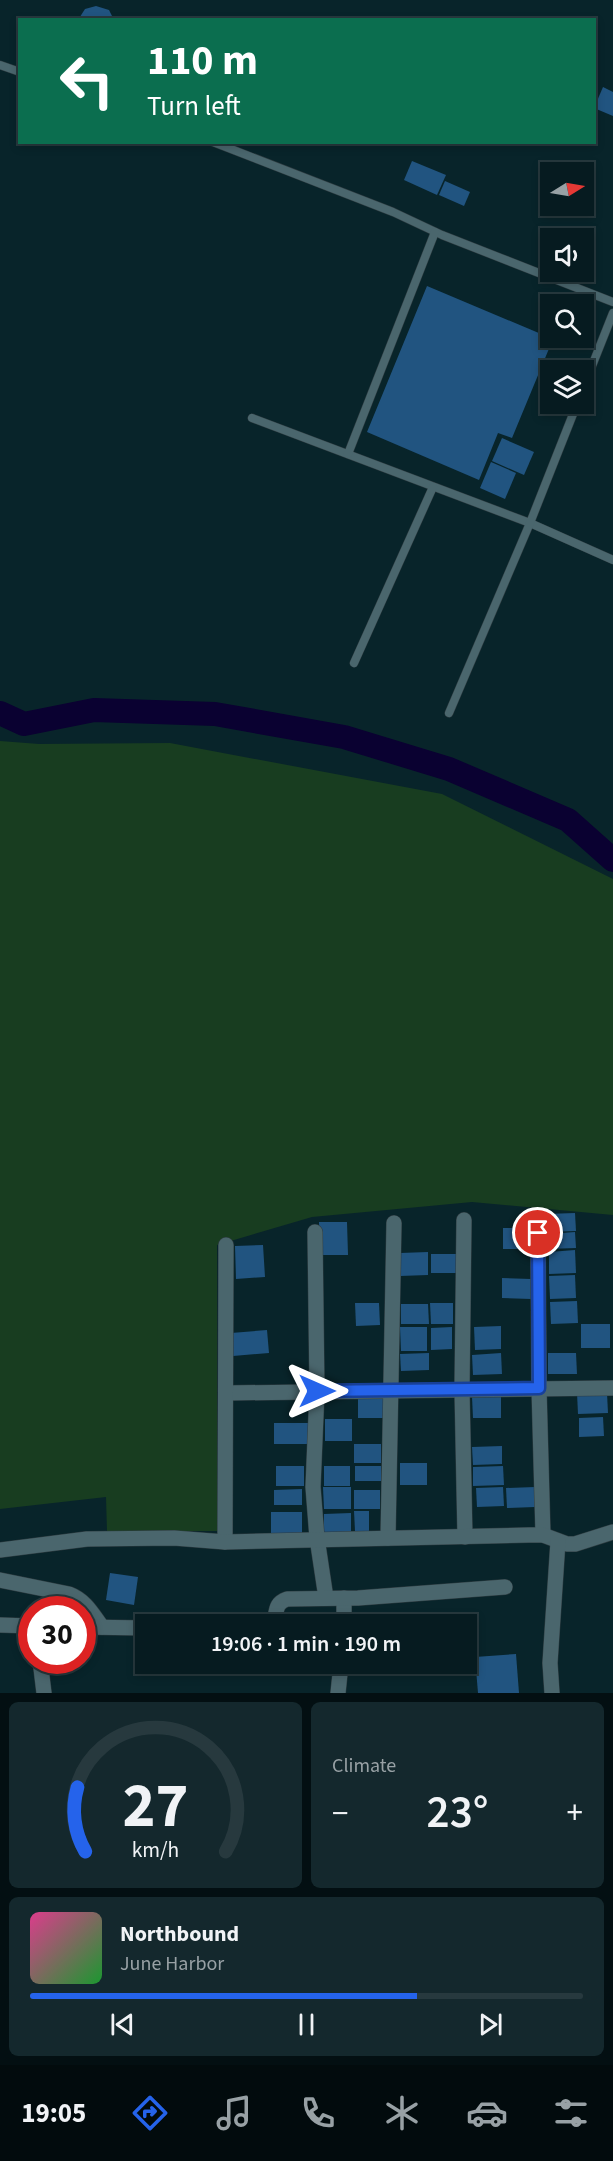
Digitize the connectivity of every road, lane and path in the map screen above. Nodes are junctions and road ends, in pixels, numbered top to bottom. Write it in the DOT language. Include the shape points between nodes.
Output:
graph roads {
  1 [pos="0,65"];
  2 [pos="18,71"];
  3 [pos="218,144"];
  4 [pos="435,232"];
  5 [pos="613,302"];
  6 [pos="613,313"];
  7 [pos="594,361"];
  8 [pos="573,414"];
  9 [pos="252,418"];
  10 [pos="348,454"];
  11 [pos="433,487"];
  12 [pos="530,524"];
  13 [pos="613,560"];
  14 [pos="354,663"];
  15 [pos="448,713"];
  16 [pos="464,1220"];
  17 [pos="394,1223"];
  18 [pos="315,1232"];
  19 [pos="538,1233"];
  20 [pos="226,1245"];
  21 [pos="539,1388"];
  22 [pos="613,1388"];
  23 [pos="462,1390"];
  24 [pos="317,1391"];
  25 [pos="390,1391"];
  26 [pos="226,1393"];
  27 [pos="613,1532"];
  28 [pos="465,1537"];
  29 [pos="316,1538"];
  30 [pos="388,1538"];
  31 [pos="550,1538"];
  32 [pos="225,1542"];
  33 [pos="0,1550"];
  34 [pos="0,1580"];
  35 [pos="505,1587"];
  36 [pos="326,1598"];
  37 [pos="344,1598"];
  38 [pos="275,1614"];
  39 [pos="344,1614"];
  40 [pos="0,1625"];
  41 [pos="18,1626"];
  42 [pos="96,1627"];
  43 [pos="102,1627"];
  44 [pos="135,1628"];
  45 [pos="42,1674"];
  46 [pos="340,1674"];
  47 [pos="44,1693"];
  48 [pos="338,1693"];
  49 [pos="552,1693"];
  1 -- 2 [label="lane"];
  3 -- 4 [label="lane"];
  4 -- 5 [label="lane"];
  4 -- 10 [label="lane"];
  6 -- 7 [label="lane"];
  8 -- 12 [label="lane"];
  9 -- 10 [label="lane"];
  10 -- 11 [label="lane"];
  11 -- 12 [label="lane"];
  11 -- 14 [label="lane"];
  12 -- 13 [label="lane"];
  12 -- 15 [label="lane"];
  16 -- 23 [label="street"];
  17 -- 25 [label="street"];
  18 -- 24 [label="street"];
  19 -- 21 [label="street"];
  20 -- 26 [label="street"];
  21 -- 22 [label="street"];
  21 -- 23 [label="street"];
  21 -- 31 [label="street"];
  23 -- 25 [label="street"];
  23 -- 28 [label="street"];
  24 -- 25 [label="street"];
  24 -- 26 [label="street"];
  24 -- 29 [label="street" via="313,1471"];
  25 -- 30 [label="street"];
  26 -- 32 [label="street"];
  27 -- 31 [label="street" via="575,1544"];
  28 -- 30 [label="street"];
  28 -- 31 [label="street"];
  29 -- 30 [label="street"];
  29 -- 32 [label="street"];
  29 -- 36 [label="street"];
  31 -- 49 [label="street"];
  32 -- 33 [label="street" via="87,1539"];
  34 -- 43 [label="street" via="78,1597"];
  35 -- 37 [label="street"];
  36 -- 37 [label="street"];
  36 -- 38 [label="street" via="287,1599 280,1602"];
  37 -- 39 [label="street"];
  40 -- 41 [label="street"];
  42 -- 43 [label="street"];
  43 -- 44 [label="street"];
  45 -- 47 [label="street"];
  46 -- 48 [label="street"];
}
